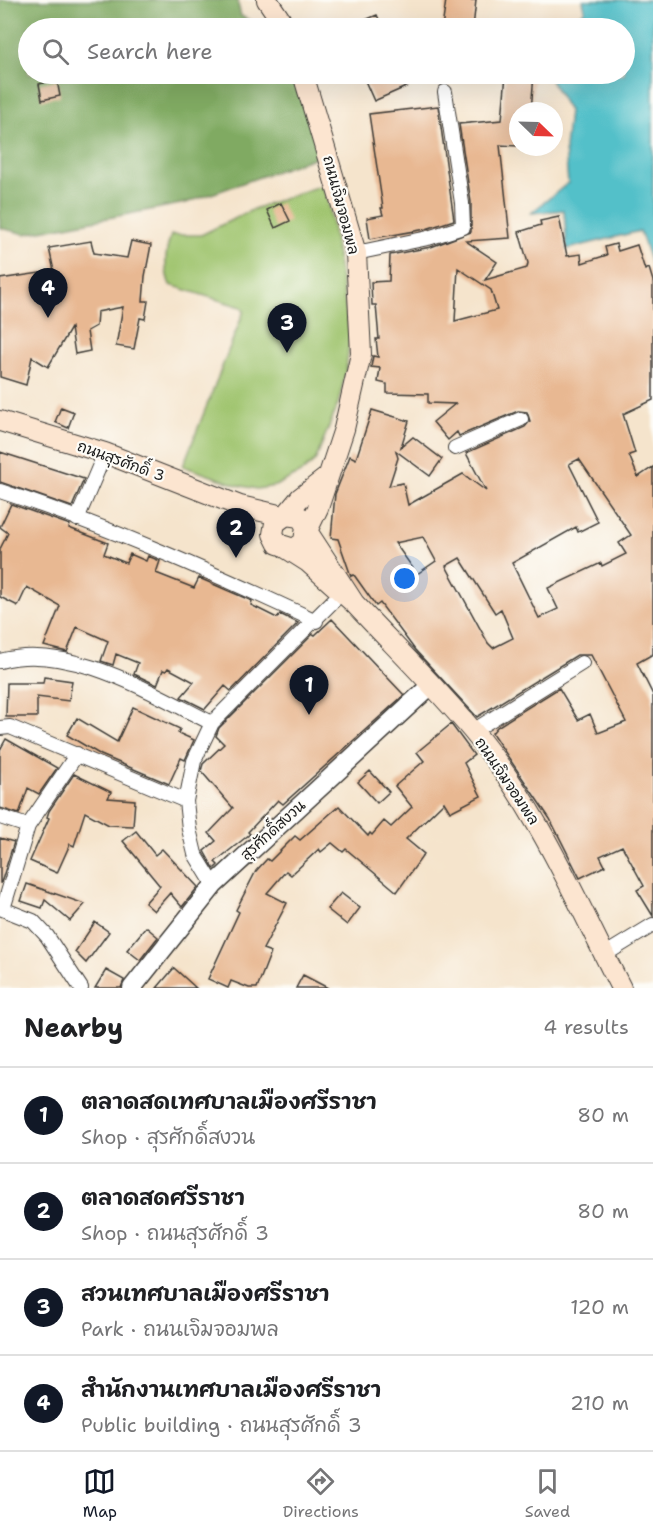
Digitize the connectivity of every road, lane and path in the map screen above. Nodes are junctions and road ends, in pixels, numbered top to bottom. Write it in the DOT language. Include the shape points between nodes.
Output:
graph roads {
  1 [pos="267,0"];
  2 [pos="279,18"];
  3 [pos="306,84"];
  4 [pos="445,92"];
  5 [pos="356,254"];
  6 [pos="521,419"];
  7 [pos="0,421"];
  8 [pos="455,448"];
  9 [pos="105,453"];
  10 [pos="326,478"];
  11 [pos="0,491"];
  12 [pos="319,505"];
  13 [pos="240,506"];
  14 [pos="285,516"];
  15 [pos="77,519"];
  16 [pos="307,531"];
  17 [pos="280,544"];
  18 [pos="327,558"];
  19 [pos="348,597"];
  20 [pos="315,621"];
  21 [pos="0,661"];
  22 [pos="582,663"];
  23 [pos="430,686"];
  24 [pos="212,723"];
  25 [pos="0,728"];
  26 [pos="473,731"];
  27 [pos="77,754"];
  28 [pos="186,801"];
  29 [pos="0,817"];
  30 [pos="28,826"];
  31 [pos="214,885"];
  32 [pos="1,909"];
  33 [pos="653,925"];
  34 [pos="604,955"];
  35 [pos="81,988"];
  36 [pos="132,988"];
  37 [pos="621,988"];
  1 -- 2 [label="main road"];
  3 -- 5 [label="main road, ถนนเจิมจอมพล"];
  4 -- 5 [label="street" via="463,227"];
  5 -- 10 [label="main road, ถนนเจิมจอมพล" via="361,354 344,429"];
  6 -- 8 [label="street"];
  7 -- 9 [label="main road, ถนนสุรศักดิ์ 3"];
  9 -- 13 [label="main road, ถนนสุรศักดิ์ 3"];
  9 -- 15 [label="street"];
  10 -- 12 [label="main road, ถนนเจิมจอมพล"];
  10 -- 14 [label="main road" via="300,498"];
  11 -- 15 [label="street"];
  12 -- 16 [label="main road, ถนนเจิมจอมพล"];
  12 -- 18 [label="main road"];
  13 -- 14 [label="main road, ถนนสุรศักดิ์ 3"];
  13 -- 17 [label="main road, ถนนสุรศักดิ์ 3"];
  14 -- 16 [label="main road" via="300,518"];
  14 -- 17 [label="main road" via="275,523"];
  15 -- 20 [label="street" via="224,578"];
  16 -- 17 [label="main road" via="300,546"];
  16 -- 18 [label="main road, ถนนเจิมจอมพล"];
  17 -- 19 [label="main road, ถนนเจิมจอมพล" via="308,562"];
  18 -- 19 [label="main road, ถนนเจิมจอมพล"];
  19 -- 20 [label="street"];
  19 -- 23 [label="main road, ถนนเจิมจอมพล"];
  20 -- 24 [label="street"];
  21 -- 24 [label="street" via="42,658 83,664"];
  22 -- 26 [label="street"];
  23 -- 26 [label="main road, ถนนเจิมจอมพล"];
  23 -- 31 [label="street, สุรศักดิ์สงวน"];
  24 -- 28 [label="street" via="194,761"];
  25 -- 27 [label="street" via="10,727"];
  26 -- 34 [label="main road, ถนนเจิมจอมพล" via="536,821"];
  27 -- 28 [label="street"];
  27 -- 30 [label="street"];
  28 -- 31 [label="street" via="195,854"];
  29 -- 30 [label="street"];
  30 -- 32 [label="street"];
  31 -- 36 [label="street, สุรศักดิ์สงวน"];
  32 -- 35 [label="street" via="33,921"];
  33 -- 34 [label="street"];
  34 -- 37 [label="main road, ถนนเจิมจอมพล"];
}
